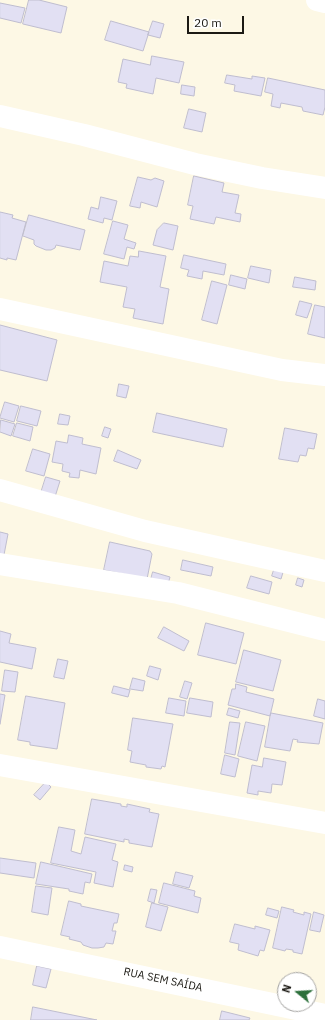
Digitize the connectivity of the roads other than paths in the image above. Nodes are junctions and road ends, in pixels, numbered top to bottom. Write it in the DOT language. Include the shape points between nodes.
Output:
graph roads {
  1 [pos="317,0"];
  2 [pos="325,2"];
  3 [pos="0,116"];
  4 [pos="325,188"];
  5 [pos="0,309"];
  6 [pos="325,375"];
  7 [pos="0,490"];
  8 [pos="0,564"];
  9 [pos="325,571"];
  10 [pos="325,630"];
  11 [pos="0,765"];
  12 [pos="325,823"];
  13 [pos="0,947"];
  14 [pos="325,1015"];
  1 -- 2 [label="street"];
  3 -- 4 [label="street" via="195,164"];
  5 -- 6 [label="street" via="282,370"];
  7 -- 9 [label="street" via="145,531"];
  8 -- 10 [label="street" via="178,593"];
  11 -- 12 [label="street"];
  13 -- 14 [label="street, RUA SEM SAÍDA"];
}
